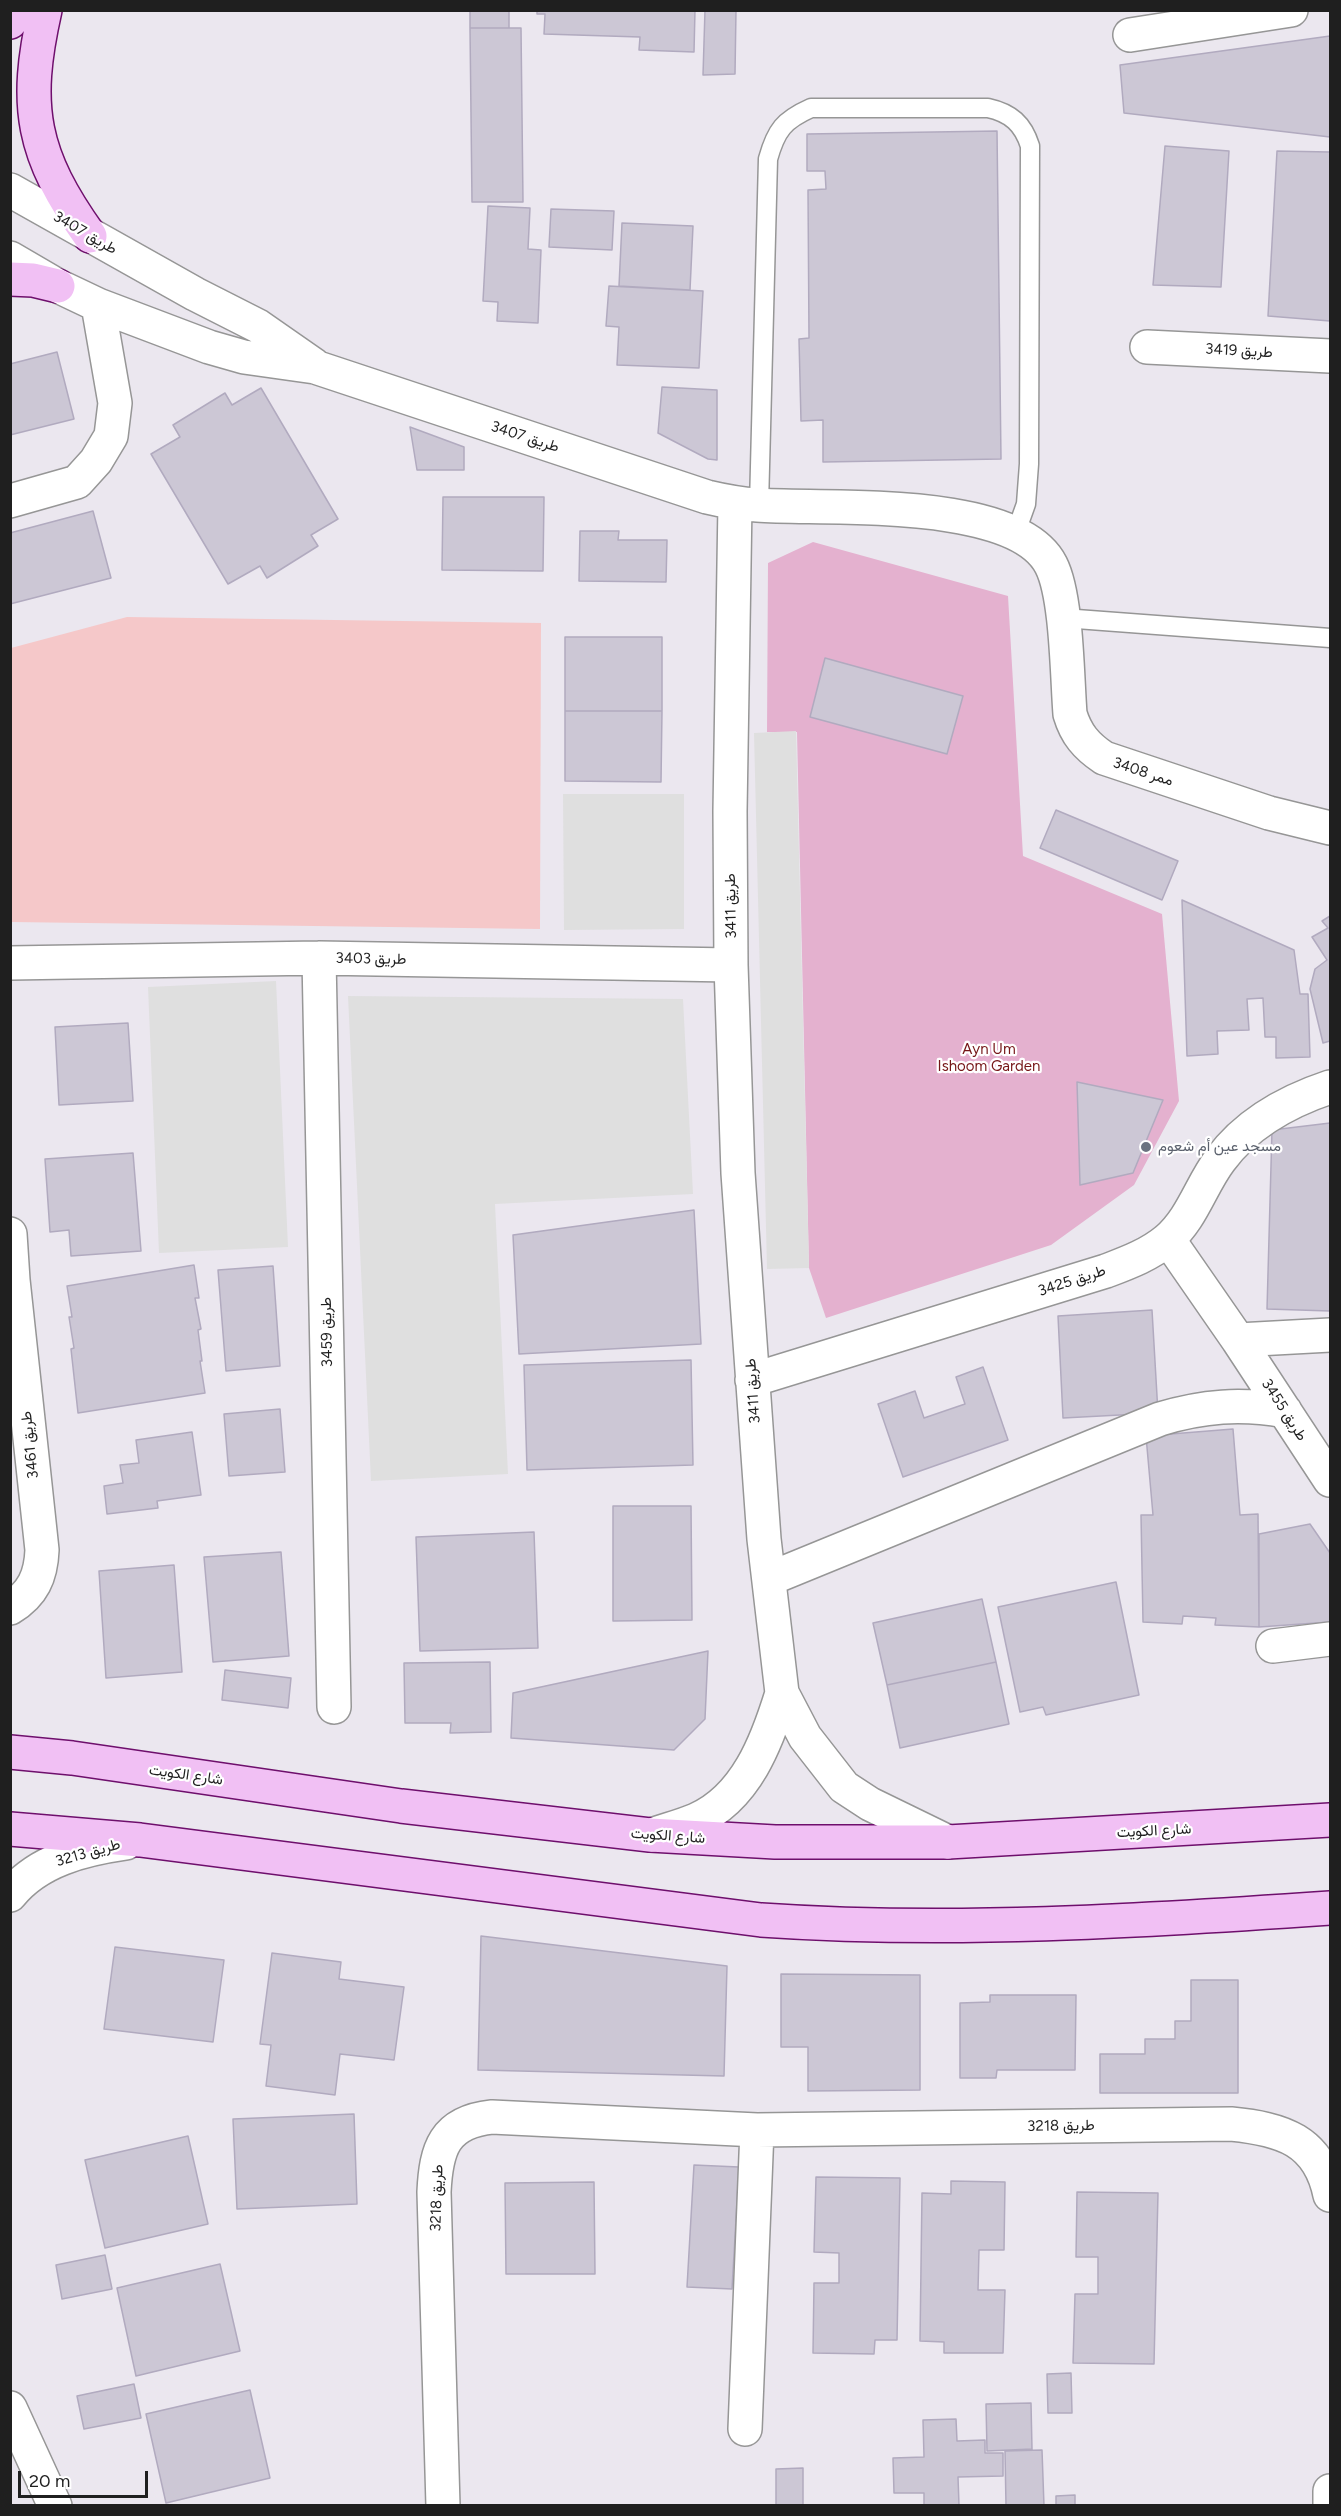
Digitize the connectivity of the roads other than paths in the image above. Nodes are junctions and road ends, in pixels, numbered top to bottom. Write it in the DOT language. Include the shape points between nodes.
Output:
graph roads {
  1 [pos="18,10"];
  2 [pos="45,10"];
  3 [pos="1291,10"];
  4 [pos="10,22"];
  5 [pos="1130,35"];
  6 [pos="10,190"];
  7 [pos="90,236"];
  8 [pos="10,258"];
  9 [pos="10,279"];
  10 [pos="58,286"];
  11 [pos="98,305"];
  12 [pos="1147,346"];
  13 [pos="1330,356"];
  14 [pos="315,367"];
  15 [pos="10,501"];
  16 [pos="747,505"];
  17 [pos="1016,532"];
  18 [pos="1063,618"];
  19 [pos="1330,638"];
  20 [pos="1330,828"];
  21 [pos="319,958"];
  22 [pos="10,963"];
  23 [pos="731,965"];
  24 [pos="1330,1087"];
  25 [pos="10,1234"];
  26 [pos="1168,1239"];
  27 [pos="12,1281"];
  28 [pos="1330,1335"];
  29 [pos="1238,1340"];
  30 [pos="752,1380"];
  31 [pos="1285,1411"];
  32 [pos="1330,1480"];
  33 [pos="769,1579"];
  34 [pos="10,1608"];
  35 [pos="1330,1639"];
  36 [pos="1273,1646"];
  37 [pos="782,1693"];
  38 [pos="334,1707"];
  39 [pos="10,1752"];
  40 [pos="1330,1820"];
  41 [pos="10,1829"];
  42 [pos="650,1835"];
  43 [pos="141,1840"];
  44 [pos="948,1842"];
  45 [pos="10,1895"];
  46 [pos="1330,1908"];
  47 [pos="757,2130"];
  48 [pos="1330,2195"];
  49 [pos="10,2408"];
  50 [pos="745,2428"];
  51 [pos="1330,2491"];
  52 [pos="55,2505"];
  53 [pos="442,2505"];
  54 [pos="1330,2505"];
  1 -- 4 [label="main road"];
  2 -- 7 [label="main road" via="34,62 36,126 56,185"];
  3 -- 5 [label="street"];
  6 -- 7 [label="street, طريق 3407"];
  7 -- 14 [label="street, طريق 3407" via="258,326"];
  8 -- 10 [label="street, طريق 3407"];
  9 -- 10 [label="main road"];
  10 -- 11 [label="street, طريق 3407"];
  11 -- 14 [label="street, طريق 3407" via="209,347 253,359"];
  11 -- 15 [label="street" via="115,403 111,436 77,482"];
  12 -- 13 [label="street, طريق 3419"];
  14 -- 16 [label="street, طريق 3407" via="707,497"];
  16 -- 17 [label="street" via="929,513"];
  16 -- 17 [label="lane" via="768,159 781,126 811,108 988,108 1016,120 1030,146 1029,464 1026,504"];
  16 -- 23 [label="street, طريق 3411" via="730,811"];
  17 -- 18 [label="street" via="1030,540 1051,564"];
  18 -- 19 [label="lane"];
  18 -- 20 [label="street, ممر 3408" via="1070,714 1078,734 1092,750 1104,758 1269,813"];
  21 -- 22 [label="street, طريق 3403"];
  21 -- 23 [label="street, طريق 3403"];
  21 -- 38 [label="street, طريق 3459"];
  23 -- 30 [label="street, طريق 3411" via="738,1173"];
  24 -- 26 [label="street, طريق 3425" via="1280,1108 1247,1131 1220,1160 1185,1219"];
  25 -- 27 [label="street, طريق 3461"];
  26 -- 29 [label="street, طريق 3455"];
  26 -- 30 [label="street, طريق 3425" via="1148,1253 1106,1271"];
  27 -- 34 [label="street, طريق 3461" via="42,1550 35,1584 25,1598"];
  28 -- 29 [label="street"];
  29 -- 31 [label="street, طريق 3455"];
  30 -- 33 [label="street, طريق 3411"];
  31 -- 32 [label="street, طريق 3455"];
  31 -- 33 [label="street" via="1222,1406 1161,1419"];
  33 -- 37 [label="street, طريق 3411"];
  35 -- 36 [label="street"];
  37 -- 42 [label="street, طريق 3411" via="755,1764 718,1808 696,1820"];
  37 -- 44 [label="street, طريق 3411" via="805,1737 843,1787"];
  39 -- 42 [label="main road, شارع الكويت" via="400,1806"];
  40 -- 44 [label="main road, شارع الكويت"];
  41 -- 43 [label="main road"];
  42 -- 44 [label="main road, شارع الكويت" via="775,1842"];
  43 -- 45 [label="street, طريق 3213" via="102,1846 44,1866"];
  43 -- 46 [label="main road" via="761,1920 840,1925 1140,1921"];
  47 -- 48 [label="street, طريق 3218" via="1231,2124 1274,2131 1313,2153 1326,2175"];
  47 -- 50 [label="street"];
  47 -- 53 [label="street, طريق 3218" via="492,2117 471,2119 454,2131 441,2147 434,2192"];
  49 -- 52 [label="street"];
  51 -- 54 [label="street"];
}
